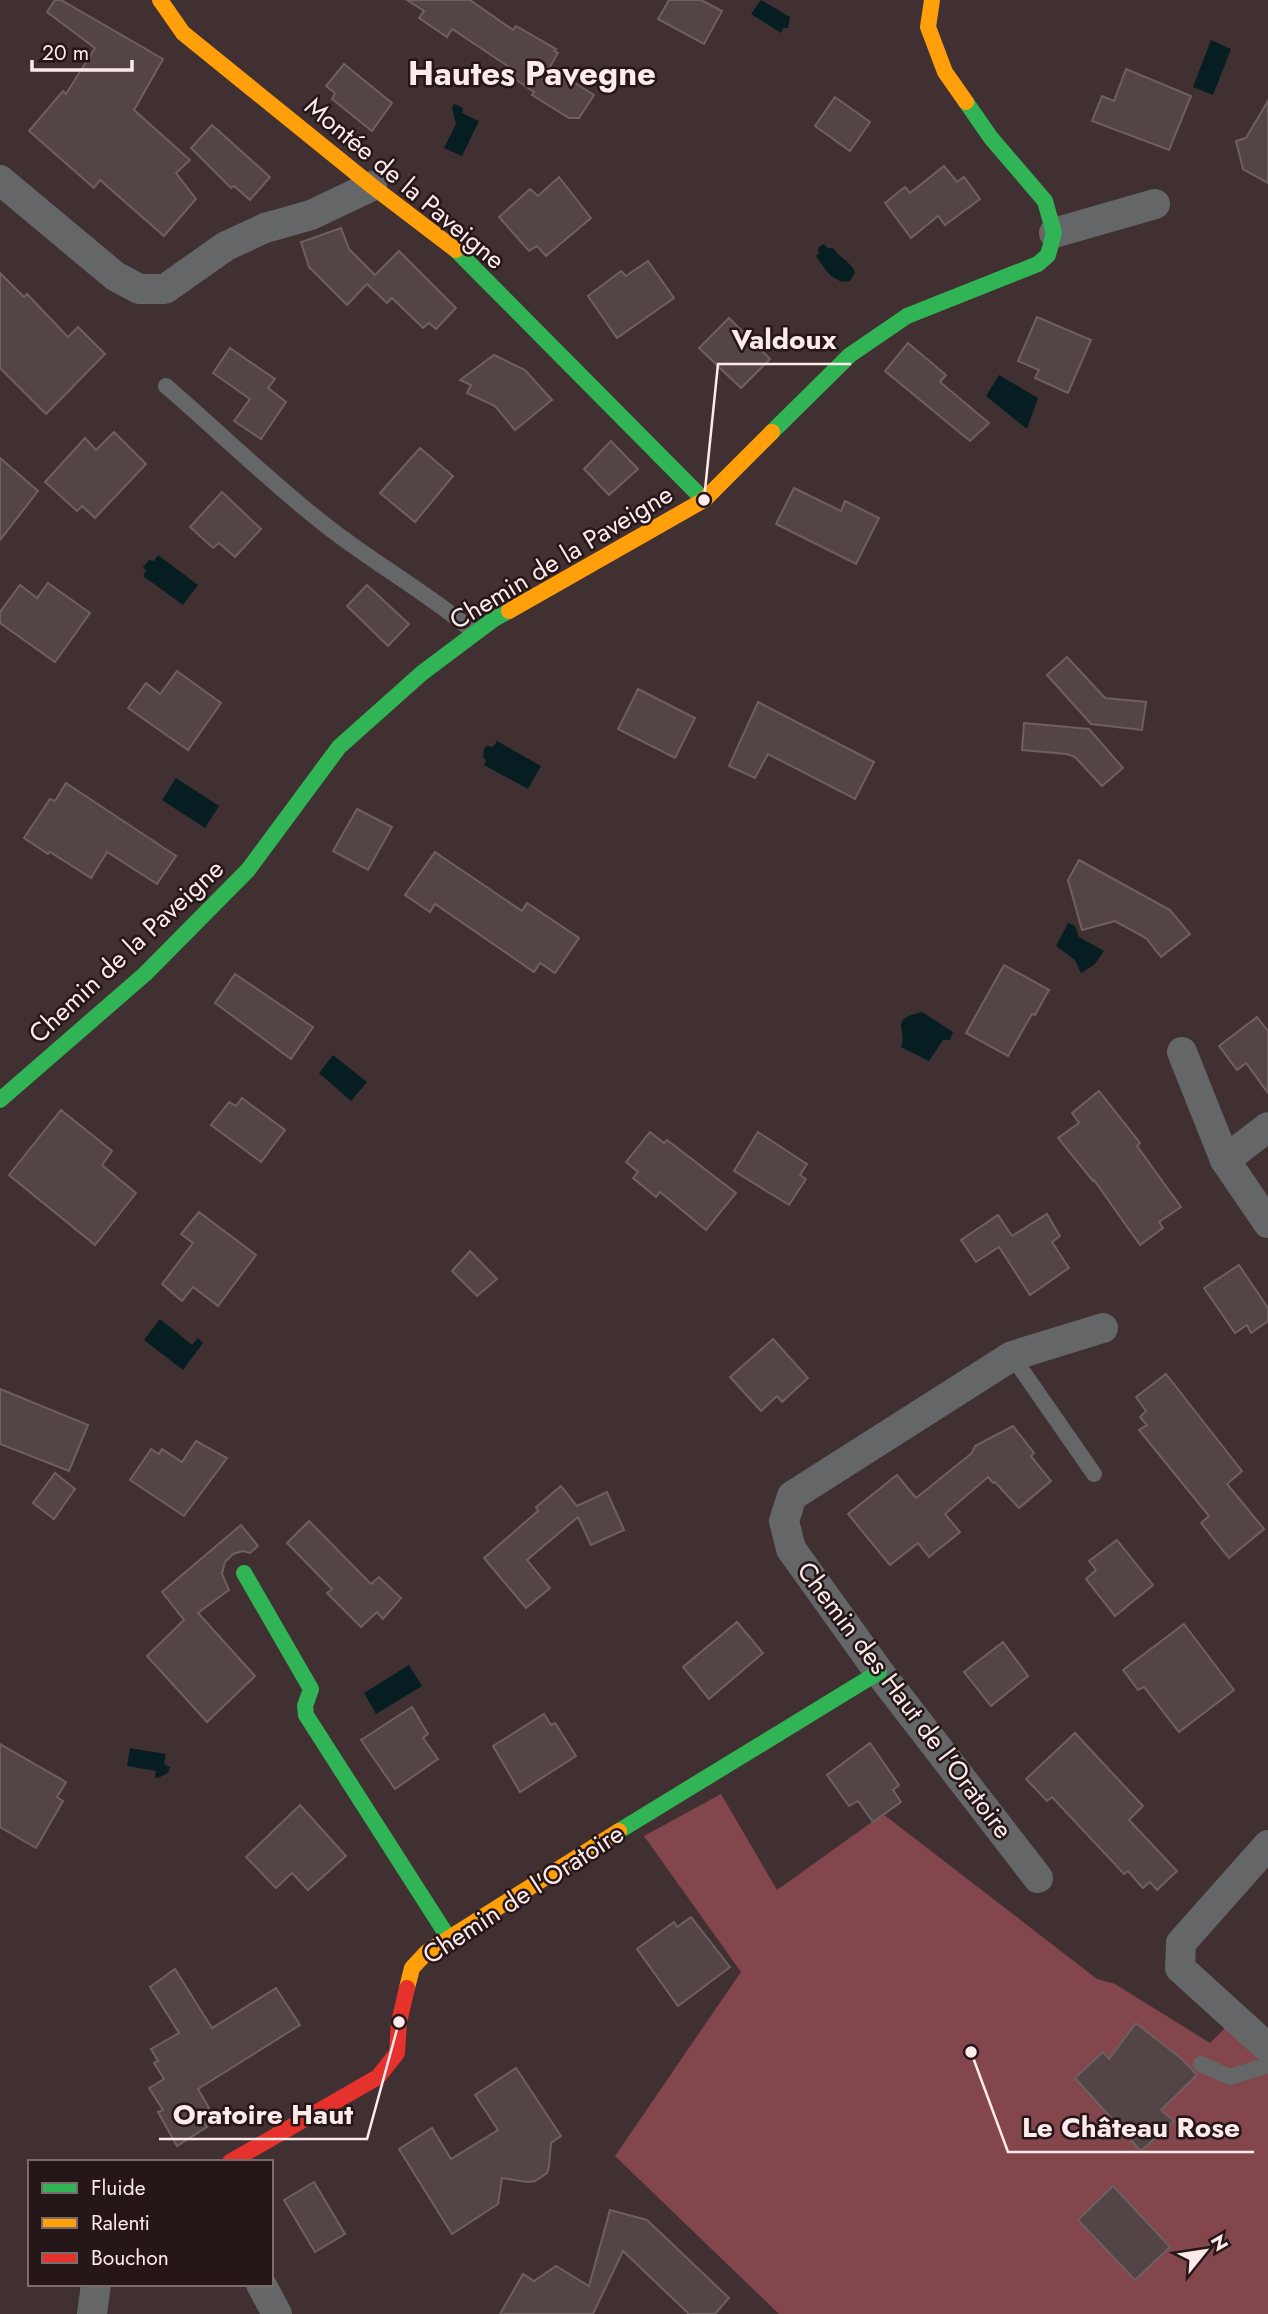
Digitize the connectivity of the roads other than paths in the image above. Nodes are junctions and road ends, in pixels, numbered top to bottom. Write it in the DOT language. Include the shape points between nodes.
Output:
graph roads {
  1 [pos="160,0"];
  2 [pos="932,0"];
  3 [pos="0,180"];
  4 [pos="372,186"];
  5 [pos="1155,204"];
  6 [pos="1054,233"];
  7 [pos="166,386"];
  8 [pos="704,500"];
  9 [pos="475,633"];
  10 [pos="1182,1052"];
  11 [pos="0,1100"];
  12 [pos="1268,1127"];
  13 [pos="1225,1160"];
  14 [pos="1268,1223"];
  15 [pos="1103,1328"];
  16 [pos="1012,1356"];
  17 [pos="1094,1474"];
  18 [pos="244,1573"];
  19 [pos="879,1672"];
  20 [pos="1268,1845"];
  21 [pos="1038,1878"];
  22 [pos="448,1937"];
  23 [pos="1268,2048"];
  24 [pos="1201,2064"];
  25 [pos="1268,2065"];
  26 [pos="233,2160"];
  27 [pos="96,2286"];
  28 [pos="262,2286"];
  29 [pos="92,2314"];
  30 [pos="277,2314"];
  1 -- 4 [label="street, Montée de la Paveigne" via="183,33"];
  2 -- 6 [label="street" via="928,27 945,72 1045,201"];
  3 -- 4 [label="street" via="115,276 139,289 165,289 226,246 265,228 311,215"];
  4 -- 8 [label="street, Montée de la Paveigne" via="458,252"];
  5 -- 6 [label="street"];
  6 -- 8 [label="street, Chemin de la Paveigne" via="1048,255 1038,264 907,316 850,355"];
  7 -- 9 [label="lane" via="319,520"];
  8 -- 9 [label="street, Chemin de la Paveigne"];
  9 -- 11 [label="street, Chemin de la Paveigne" via="339,747 248,870 145,974"];
  10 -- 13 [label="street"];
  12 -- 13 [label="street"];
  13 -- 14 [label="street"];
  15 -- 16 [label="street, Chemin des Haut de l'Oratoire"];
  16 -- 17 [label="lane"];
  16 -- 19 [label="street, Chemin des Haut de l'Oratoire" via="792,1496 784,1521 792,1549"];
  18 -- 22 [label="street" via="311,1689 306,1714"];
  19 -- 21 [label="street, Chemin des Haut de l'Oratoire"];
  19 -- 22 [label="street, Chemin de l'Oratoire"];
  20 -- 23 [label="street" via="1181,1943 1180,1968"];
  22 -- 26 [label="street, Chemin de l'Oratoire" via="412,1968 397,2053 378,2077"];
  24 -- 25 [label="lane" via="1230,2077"];
  27 -- 29 [label="street"];
  28 -- 30 [label="street"];
}
